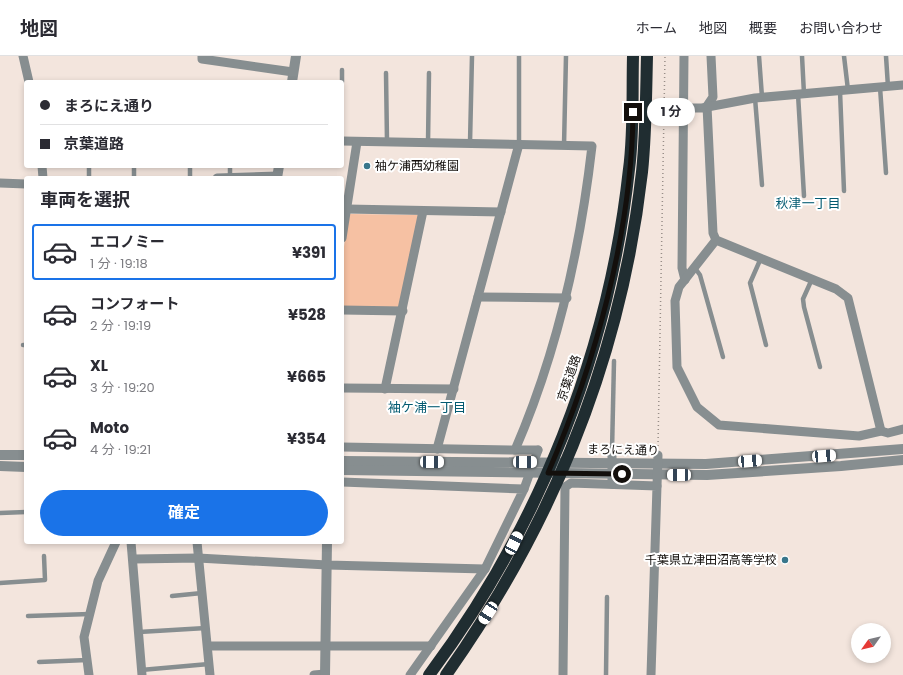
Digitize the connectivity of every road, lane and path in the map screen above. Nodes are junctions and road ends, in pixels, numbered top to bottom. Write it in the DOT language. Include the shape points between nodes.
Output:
graph roads {
  1 [pos="23,56"];
  2 [pos="202,56"];
  3 [pos="296,56"];
  4 [pos="472,56"];
  5 [pos="519,56"];
  6 [pos="566,56"];
  7 [pos="633,56"];
  8 [pos="647,56"];
  9 [pos="665,56"];
  10 [pos="684,56"];
  11 [pos="711,56"];
  12 [pos="759,56"];
  13 [pos="802,56"];
  14 [pos="844,56"];
  15 [pos="886,56"];
  16 [pos="342,70"];
  17 [pos="293,72"];
  18 [pos="386,73"];
  19 [pos="429,74"];
  20 [pos="29,80"];
  21 [pos="292,80"];
  22 [pos="342,80"];
  23 [pos="903,85"];
  24 [pos="884,87"];
  25 [pos="844,90"];
  26 [pos="801,94"];
  27 [pos="759,97"];
  28 [pos="707,106"];
  29 [pos="684,108"];
  30 [pos="344,141"];
  31 [pos="357,142"];
  32 [pos="387,142"];
  33 [pos="428,143"];
  34 [pos="470,143"];
  35 [pos="518,144"];
  36 [pos="564,146"];
  37 [pos="278,173"];
  38 [pos="886,173"];
  39 [pos="249,176"];
  40 [pos="0,182"];
  41 [pos="24,184"];
  42 [pos="762,185"];
  43 [pos="844,192"];
  44 [pos="804,196"];
  45 [pos="347,209"];
  46 [pos="424,211"];
  47 [pos="501,212"];
  48 [pos="344,226"];
  49 [pos="716,240"];
  50 [pos="761,258"];
  51 [pos="695,268"];
  52 [pos="812,279"];
  53 [pos="685,280"];
  54 [pos="478,297"];
  55 [pos="567,298"];
  56 [pos="344,310"];
  57 [pos="403,311"];
  58 [pos="766,345"];
  59 [pos="723,357"];
  60 [pos="614,361"];
  61 [pos="820,367"];
  62 [pos="344,388"];
  63 [pos="385,389"];
  64 [pos="454,389"];
  65 [pos="903,429"];
  66 [pos="881,431"];
  67 [pos="344,447"];
  68 [pos="437,449"];
  69 [pos="903,449"];
  70 [pos="515,450"];
  71 [pos="612,451"];
  72 [pos="0,454"];
  73 [pos="24,455"];
  74 [pos="658,455"];
  75 [pos="903,460"];
  76 [pos="344,461"];
  77 [pos="0,466"];
  78 [pos="24,467"];
  79 [pos="550,468"];
  80 [pos="564,468"];
  81 [pos="344,470"];
  82 [pos="344,482"];
  83 [pos="612,484"];
  84 [pos="658,486"];
  85 [pos="524,489"];
  86 [pos="24,512"];
  87 [pos="0,513"];
  88 [pos="115,544"];
  89 [pos="131,544"];
  90 [pos="197,544"];
  91 [pos="327,544"];
  92 [pos="44,556"];
  93 [pos="198,558"];
  94 [pos="134,559"];
  95 [pos="327,565"];
  96 [pos="485,569"];
  97 [pos="0,583"];
  98 [pos="202,593"];
  99 [pos="172,596"];
  100 [pos="607,597"];
  101 [pos="90,614"];
  102 [pos="28,616"];
  103 [pos="206,628"];
  104 [pos="139,632"];
  105 [pos="208,646"];
  106 [pos="326,646"];
  107 [pos="431,646"];
  108 [pos="87,660"];
  109 [pos="39,662"];
  110 [pos="209,664"];
  111 [pos="142,673"];
  112 [pos="89,675"];
  113 [pos="210,675"];
  114 [pos="314,675"];
  115 [pos="325,675"];
  116 [pos="410,675"];
  117 [pos="429,675"];
  118 [pos="446,675"];
  119 [pos="563,675"];
  120 [pos="606,675"];
  121 [pos="651,675"];
  1 -- 20 [label="street"];
  2 -- 17 [label="street" via="202,59"];
  3 -- 17 [label="street"];
  4 -- 34 [label="lane"];
  5 -- 35 [label="lane"];
  6 -- 36 [label="lane"];
  7 -- 79 [label="highway, 京葉道路" via="630,168 614,268 589,364"];
  8 -- 80 [label="highway" via="646,127 642,173 627,268 610,338"];
  9 -- 74 [label="path"];
  10 -- 29 [label="street"];
  11 -- 28 [label="street" via="713,96"];
  12 -- 27 [label="lane"];
  13 -- 26 [label="lane"];
  14 -- 25 [label="lane"];
  15 -- 24 [label="lane"];
  16 -- 22 [label="lane"];
  17 -- 21 [label="street"];
  18 -- 32 [label="lane"];
  19 -- 33 [label="lane"];
  23 -- 24 [label="street"];
  24 -- 25 [label="street"];
  24 -- 38 [label="lane"];
  25 -- 26 [label="street"];
  25 -- 43 [label="lane"];
  26 -- 27 [label="street"];
  26 -- 44 [label="lane"];
  27 -- 28 [label="street"];
  27 -- 42 [label="lane"];
  28 -- 29 [label="street"];
  28 -- 49 [label="street" via="713,233"];
  29 -- 53 [label="street" via="682,268"];
  30 -- 31 [label="street"];
  31 -- 32 [label="street"];
  31 -- 45 [label="street"];
  32 -- 33 [label="street"];
  33 -- 34 [label="street"];
  34 -- 35 [label="street"];
  35 -- 36 [label="street"];
  35 -- 47 [label="street"];
  36 -- 55 [label="street" via="592,146 585,208"];
  37 -- 39 [label="street"];
  40 -- 41 [label="street"];
  45 -- 46 [label="street"];
  45 -- 48 [label="street"];
  46 -- 47 [label="street"];
  46 -- 57 [label="street"];
  47 -- 54 [label="street"];
  49 -- 50 [label="street"];
  49 -- 51 [label="street"];
  50 -- 52 [label="street"];
  50 -- 58 [label="lane" via="750,283"];
  51 -- 53 [label="street"];
  51 -- 59 [label="lane" via="700,275"];
  52 -- 61 [label="lane" via="803,299"];
  52 -- 66 [label="street" via="836,289 848,298"];
  53 -- 66 [label="street" via="679,287 675,301 677,367 696,407 719,425 859,436"];
  54 -- 55 [label="street"];
  54 -- 64 [label="street"];
  55 -- 70 [label="street" via="529,417"];
  56 -- 57 [label="street"];
  57 -- 63 [label="street"];
  60 -- 71 [label="lane"];
  62 -- 63 [label="street"];
  63 -- 64 [label="street"];
  64 -- 68 [label="street"];
  65 -- 66 [label="street" via="888,433"];
  67 -- 68 [label="street"];
  68 -- 70 [label="street"];
  69 -- 80 [label="street, まろにえ通り" via="706,464"];
  70 -- 85 [label="street, bridge" via="538,450"];
  71 -- 83 [label="street, bridge"];
  72 -- 73 [label="street"];
  74 -- 84 [label="street, bridge"];
  75 -- 80 [label="street, まろにえ通り" via="707,475"];
  76 -- 79 [label="street, まろにえ通り"];
  77 -- 78 [label="street"];
  79 -- 80 [label="street, まろにえ通り"];
  79 -- 81 [label="street, まろにえ通り"];
  79 -- 117 [label="highway, 京葉道路" via="514,543 477,606"];
  80 -- 118 [label="highway" via="525,550 488,613"];
  82 -- 85 [label="street"];
  83 -- 84 [label="street"];
  83 -- 119 [label="street" via="571,483 565,487"];
  84 -- 121 [label="street"];
  85 -- 96 [label="street"];
  86 -- 87 [label="lane"];
  88 -- 101 [label="street" via="98,581"];
  89 -- 94 [label="street"];
  90 -- 93 [label="street"];
  91 -- 95 [label="street"];
  92 -- 97 [label="lane" via="45,580"];
  93 -- 94 [label="street"];
  93 -- 95 [label="street"];
  93 -- 98 [label="street"];
  94 -- 104 [label="street"];
  95 -- 96 [label="street"];
  95 -- 106 [label="street"];
  96 -- 107 [label="street"];
  98 -- 99 [label="lane"];
  98 -- 103 [label="street"];
  100 -- 120 [label="lane"];
  101 -- 102 [label="lane"];
  101 -- 108 [label="street" via="84,637"];
  103 -- 104 [label="lane"];
  103 -- 105 [label="street"];
  104 -- 111 [label="street"];
  105 -- 106 [label="street"];
  105 -- 110 [label="street"];
  106 -- 107 [label="street"];
  106 -- 115 [label="street"];
  107 -- 116 [label="street"];
  108 -- 109 [label="lane"];
  108 -- 112 [label="street"];
  110 -- 111 [label="lane"];
  110 -- 113 [label="street"];
  114 -- 115 [label="street"];
}
